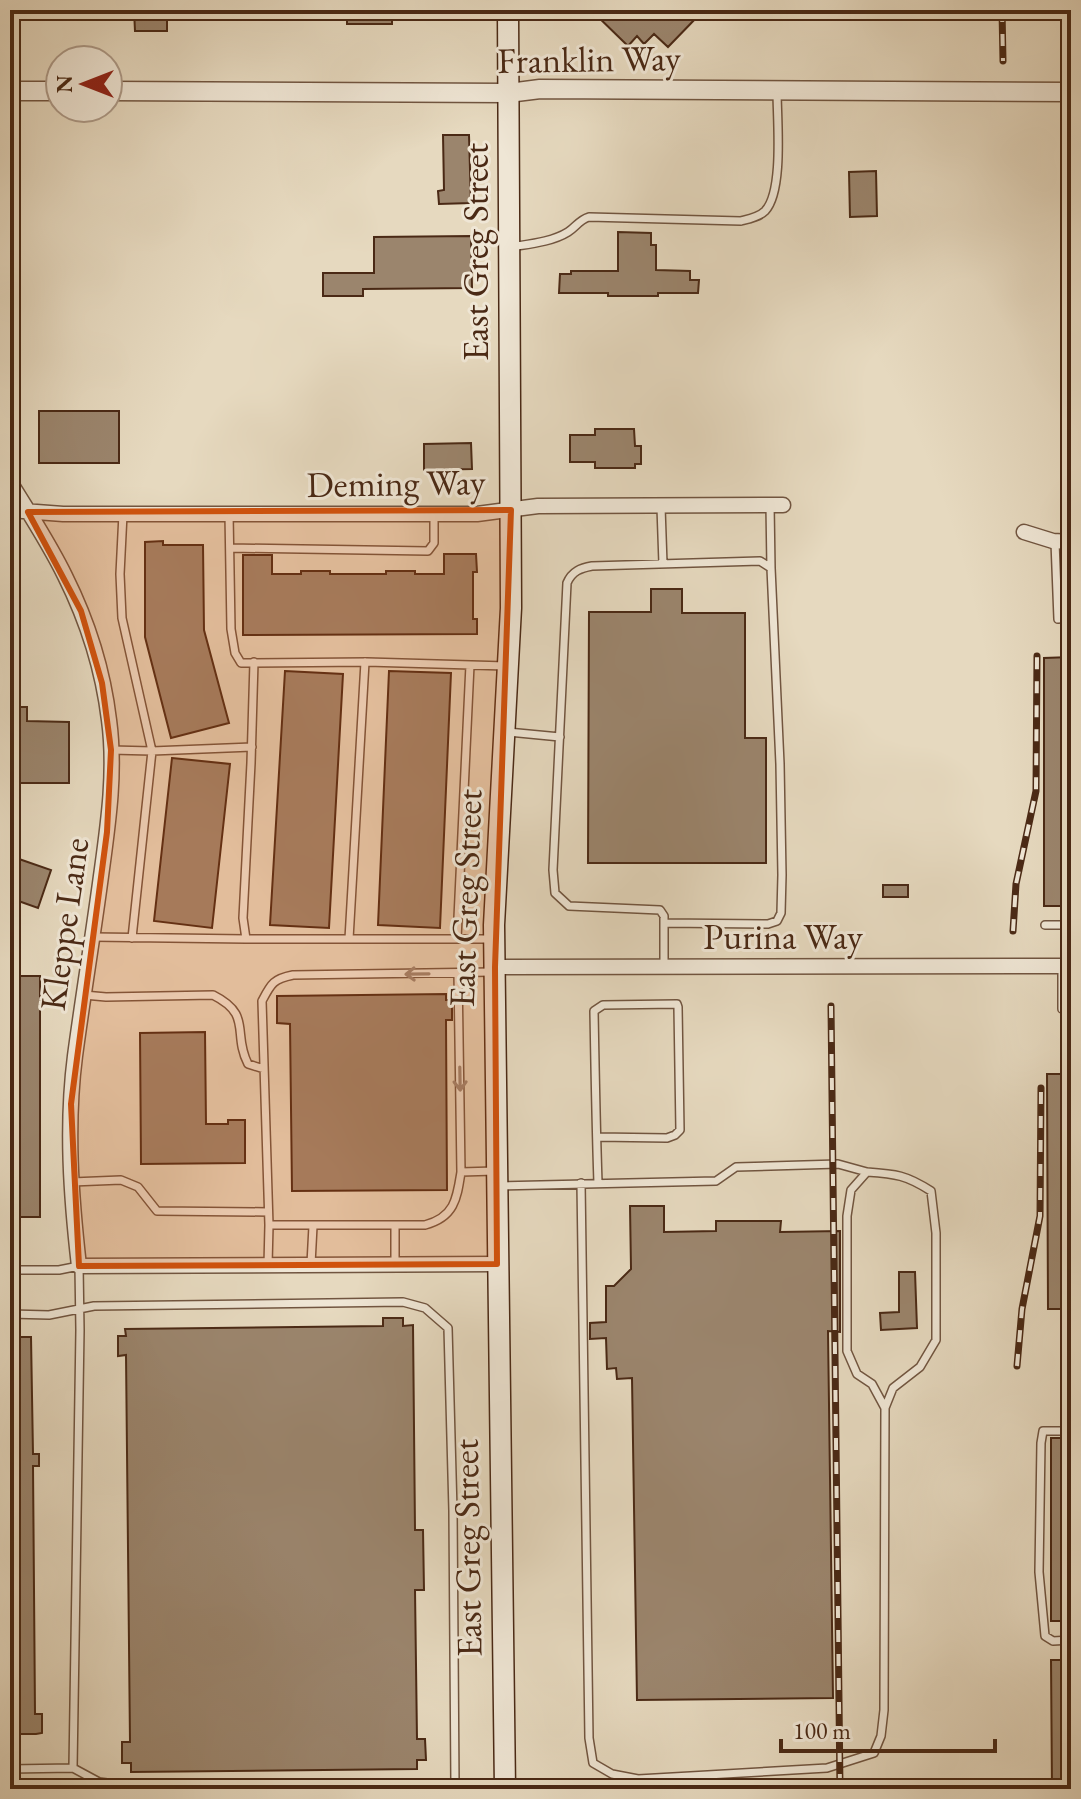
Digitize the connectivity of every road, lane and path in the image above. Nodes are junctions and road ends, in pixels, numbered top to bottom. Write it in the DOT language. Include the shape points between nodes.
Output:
graph roads {
  1 [pos="508,10"];
  2 [pos="10,91"];
  3 [pos="44,91"];
  4 [pos="124,91"];
  5 [pos="777,91"];
  6 [pos="1071,92"];
  7 [pos="508,93"];
  8 [pos="509,247"];
  9 [pos="10,482"];
  10 [pos="661,505"];
  11 [pos="777,505"];
  12 [pos="10,510"];
  13 [pos="511,510"];
  14 [pos="28,512"];
  15 [pos="123,514"];
  16 [pos="229,514"];
  17 [pos="434,514"];
  18 [pos="1024,532"];
  19 [pos="1055,541"];
  20 [pos="1071,542"];
  21 [pos="230,548"];
  22 [pos="663,564"];
  23 [pos="771,568"];
  24 [pos="1071,618"];
  25 [pos="254,662"];
  26 [pos="365,662"];
  27 [pos="470,665"];
  28 [pos="508,666"];
  29 [pos="505,732"];
  30 [pos="560,737"];
  31 [pos="252,747"];
  32 [pos="111,750"];
  33 [pos="152,751"];
  34 [pos="664,923"];
  35 [pos="1045,925"];
  36 [pos="1071,925"];
  37 [pos="93,937"];
  38 [pos="132,938"];
  39 [pos="246,939"];
  40 [pos="349,939"];
  41 [pos="457,939"];
  42 [pos="494,939"];
  43 [pos="664,966"];
  44 [pos="1067,966"];
  45 [pos="495,970"];
  46 [pos="458,973"];
  47 [pos="84,995"];
  48 [pos="1071,1009"];
  49 [pos="264,1069"];
  50 [pos="597,1137"];
  51 [pos="461,1172"];
  52 [pos="867,1172"];
  53 [pos="497,1179"];
  54 [pos="70,1182"];
  55 [pos="581,1183"];
  56 [pos="598,1183"];
  57 [pos="268,1212"];
  58 [pos="269,1225"];
  59 [pos="395,1225"];
  60 [pos="313,1226"];
  61 [pos="395,1264"];
  62 [pos="497,1264"];
  63 [pos="268,1265"];
  64 [pos="311,1265"];
  65 [pos="79,1266"];
  66 [pos="10,1270"];
  67 [pos="80,1308"];
  68 [pos="10,1314"];
  69 [pos="885,1408"];
  70 [pos="1071,1431"];
  71 [pos="1071,1640"];
  72 [pos="73,1768"];
  73 [pos="10,1769"];
  74 [pos="455,1786"];
  75 [pos="505,1788"];
  1 -- 7 [label="main road, East Greg Street"];
  2 -- 3 [label="street"];
  4 -- 7 [label="street, Franklin Way"];
  5 -- 6 [label="street, Franklin Way"];
  5 -- 7 [label="street, Franklin Way"];
  5 -- 8 [label="lane" via="777,183 764,212 741,221 589,217 568,232"];
  7 -- 8 [label="main road, East Greg Street"];
  8 -- 13 [label="main road, East Greg Street"];
  9 -- 14 [label="street, Kleppe Lane"];
  10 -- 11 [label="street, Deming Way"];
  10 -- 13 [label="street, Deming Way"];
  10 -- 22 [label="lane"];
  11 -- 23 [label="lane"];
  12 -- 14 [label="street, Deming Way"];
  13 -- 17 [label="street, Deming Way"];
  13 -- 28 [label="main road, East Greg Street"];
  14 -- 15 [label="street, Deming Way"];
  14 -- 32 [label="street, Kleppe Lane" via="65,576 88,633 102,683"];
  15 -- 16 [label="street, Deming Way"];
  15 -- 33 [label="lane" via="122,618"];
  16 -- 17 [label="street, Deming Way"];
  16 -- 21 [label="lane"];
  17 -- 21 [label="lane" via="434,543 428,551"];
  18 -- 19 [label="street"];
  19 -- 20 [label="street"];
  19 -- 24 [label="lane" via="1058,619"];
  21 -- 25 [label="lane" via="235,653 241,663"];
  22 -- 23 [label="lane" via="760,561"];
  22 -- 30 [label="lane" via="583,567 568,579"];
  23 -- 34 [label="lane" via="781,913 768,924"];
  25 -- 26 [label="lane"];
  25 -- 31 [label="lane"];
  26 -- 27 [label="lane"];
  26 -- 40 [label="lane"];
  27 -- 28 [label="lane"];
  27 -- 41 [label="lane"];
  28 -- 29 [label="main road, East Greg Street"];
  29 -- 30 [label="lane"];
  29 -- 42 [label="main road, East Greg Street"];
  30 -- 34 [label="lane" via="555,893 569,906 660,910"];
  31 -- 33 [label="lane"];
  31 -- 39 [label="lane"];
  32 -- 33 [label="lane"];
  32 -- 37 [label="street, Kleppe Lane"];
  33 -- 38 [label="lane"];
  34 -- 43 [label="lane"];
  35 -- 36 [label="lane"];
  37 -- 38 [label="lane"];
  37 -- 47 [label="street, Kleppe Lane"];
  38 -- 39 [label="lane"];
  39 -- 40 [label="lane"];
  40 -- 41 [label="lane"];
  41 -- 42 [label="lane"];
  42 -- 45 [label="main road, East Greg Street"];
  43 -- 44 [label="street, Purina Way"];
  43 -- 45 [label="street, Purina Way"];
  44 -- 48 [label="lane" via="1062,1009"];
  45 -- 46 [label="lane"];
  45 -- 53 [label="main road, East Greg Street"];
  46 -- 49 [label="lane, one-way" via="280,978 262,1001"];
  46 -- 51 [label="lane, one-way"];
  47 -- 49 [label="lane" via="213,995 238,1014 248,1064"];
  47 -- 54 [label="street, Kleppe Lane" via="71,1104"];
  49 -- 57 [label="lane"];
  50 -- 50 [label="lane" via="594,1011 603,1005 677,1004 680,1130 667,1138"];
  50 -- 56 [label="lane"];
  51 -- 53 [label="lane"];
  51 -- 59 [label="lane" via="457,1199 448,1213 425,1225"];
  52 -- 56 [label="lane" via="838,1164 736,1167 716,1181"];
  52 -- 69 [label="lane" via="851,1190 847,1216 847,1351 857,1374 872,1384"];
  52 -- 69 [label="lane" via="897,1174 931,1191 936,1233 936,1340 920,1367 893,1388"];
  53 -- 55 [label="lane"];
  53 -- 62 [label="main road, East Greg Street"];
  54 -- 57 [label="lane" via="121,1180 138,1187 157,1211"];
  54 -- 65 [label="street, Kleppe Lane"];
  55 -- 56 [label="lane"];
  55 -- 69 [label="lane" via="593,1763 638,1779 827,1768 874,1753 884,1710"];
  57 -- 58 [label="lane"];
  58 -- 60 [label="lane"];
  58 -- 63 [label="lane"];
  59 -- 60 [label="lane"];
  59 -- 61 [label="lane"];
  60 -- 64 [label="lane"];
  61 -- 62 [label="street"];
  61 -- 64 [label="street"];
  62 -- 75 [label="main road, East Greg Street"];
  63 -- 64 [label="street"];
  63 -- 65 [label="street"];
  65 -- 66 [label="lane"];
  65 -- 67 [label="lane"];
  67 -- 68 [label="lane" via="49,1315"];
  67 -- 72 [label="lane"];
  67 -- 74 [label="lane" via="403,1302 425,1308 448,1328"];
  70 -- 71 [label="lane" via="1043,1431 1039,1572 1045,1636"];
  72 -- 73 [label="lane"];
  72 -- 74 [label="lane" via="99,1782 149,1788"];
  74 -- 75 [label="lane"];
}
